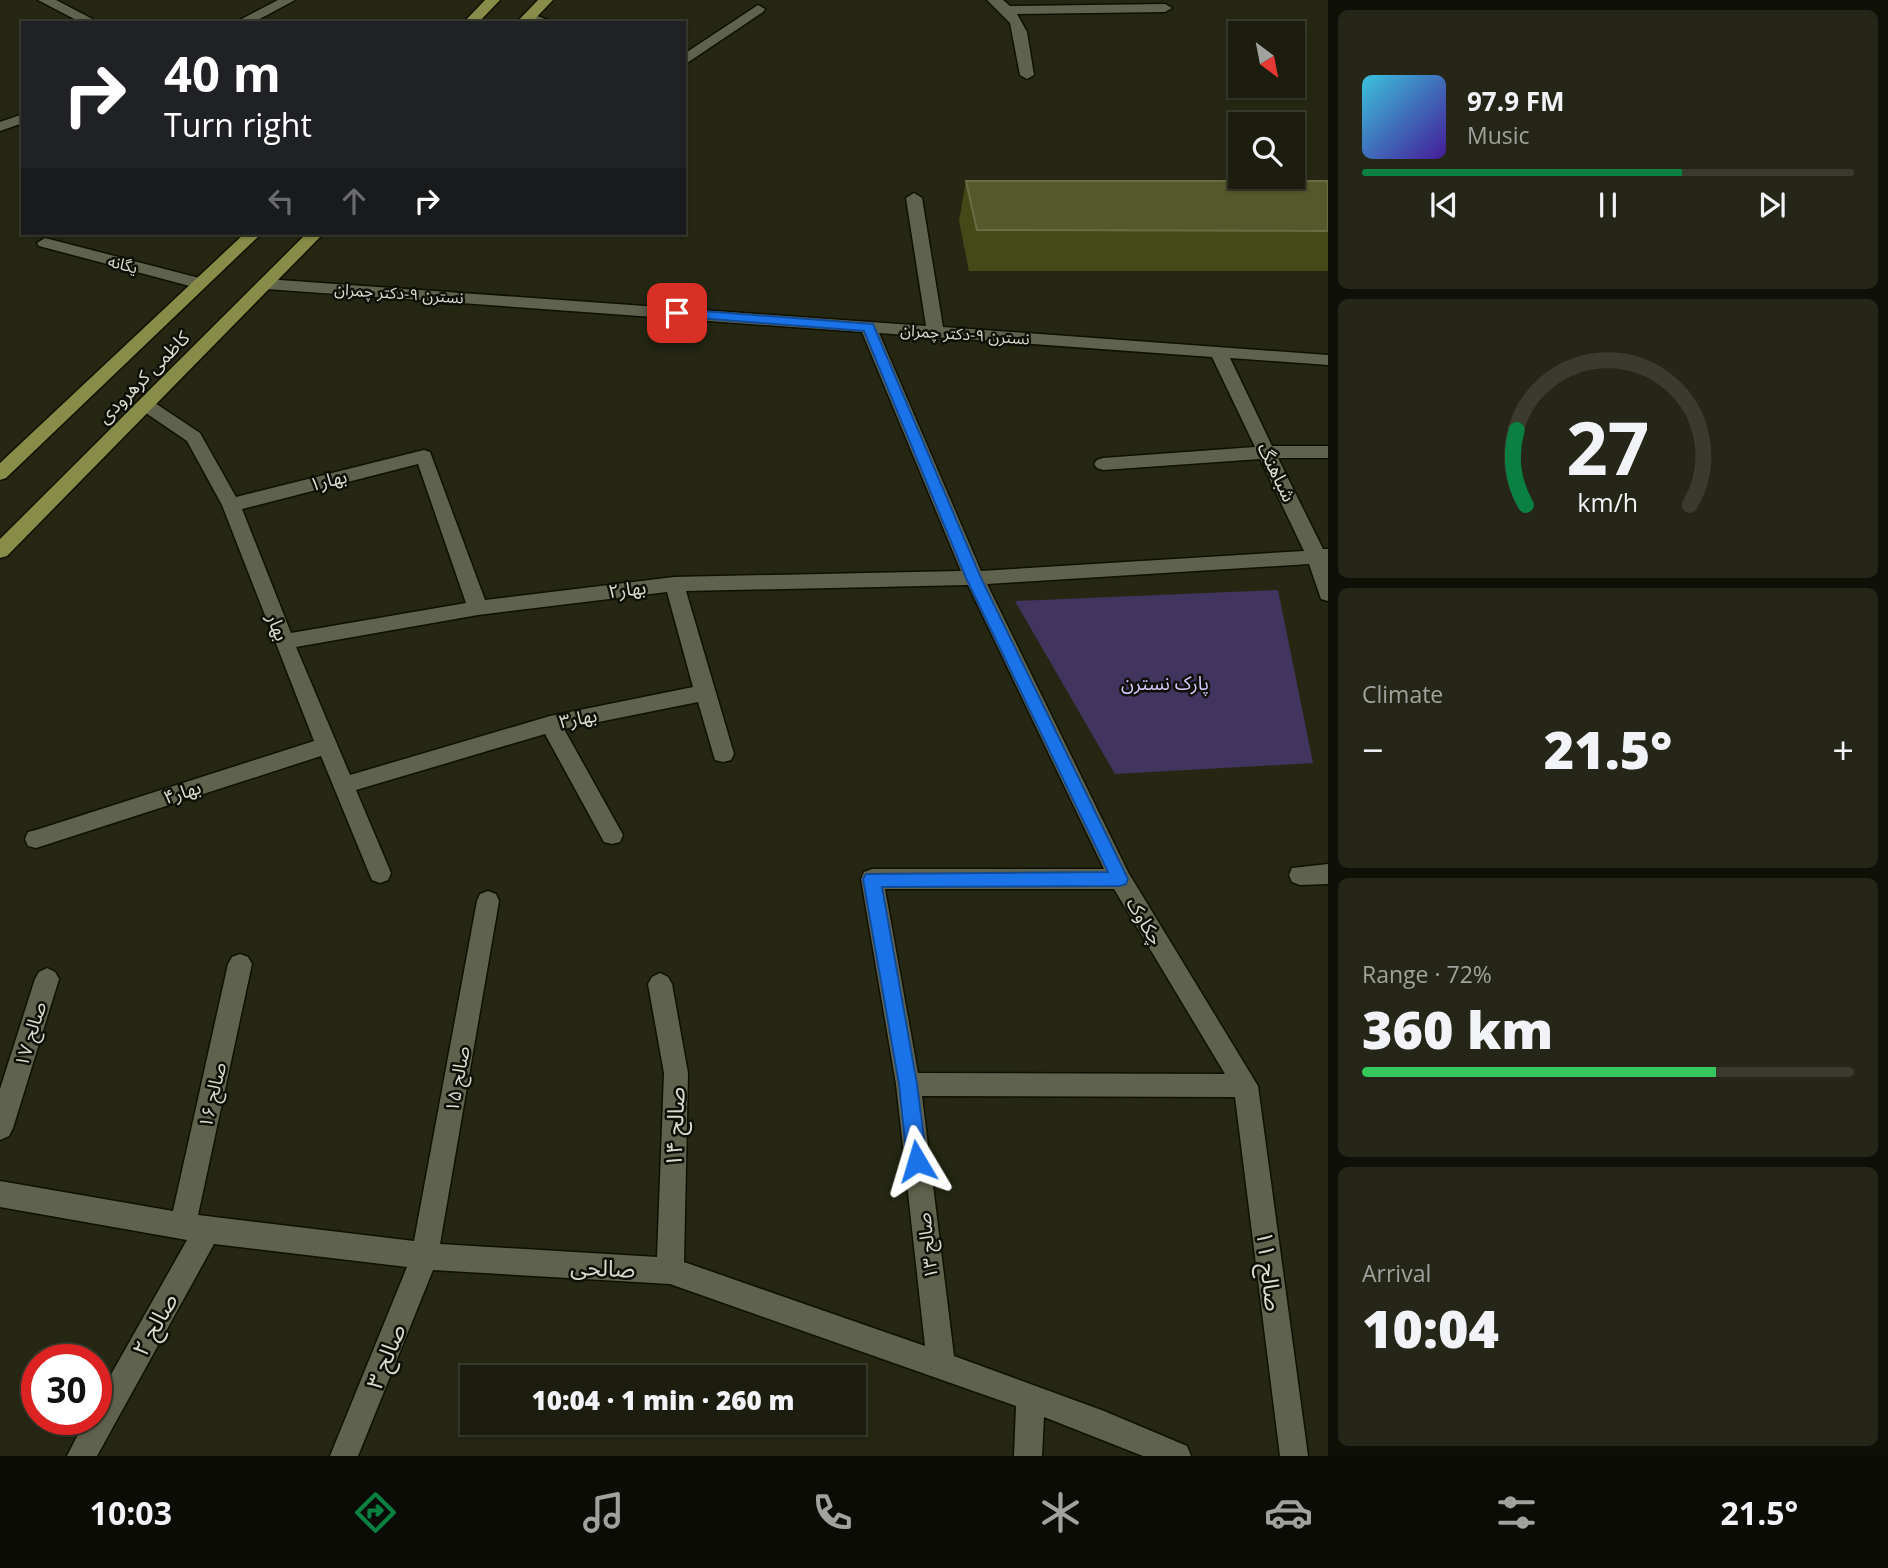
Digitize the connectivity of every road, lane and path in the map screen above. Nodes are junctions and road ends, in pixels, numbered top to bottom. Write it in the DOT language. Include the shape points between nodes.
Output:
graph roads {
  1 [pos="45,0"];
  2 [pos="288,0"];
  3 [pos="493,0"];
  4 [pos="546,0"];
  5 [pos="994,0"];
  6 [pos="1166,8"];
  7 [pos="758,9"];
  8 [pos="1010,9"];
  9 [pos="526,20"];
  10 [pos="89,21"];
  11 [pos="245,21"];
  12 [pos="472,21"];
  13 [pos="686,60"];
  14 [pos="1027,75"];
  15 [pos="21,119"];
  16 [pos="0,127"];
  17 [pos="914,198"];
  18 [pos="252,235"];
  19 [pos="314,235"];
  20 [pos="51,238"];
  21 [pos="201,284"];
  22 [pos="266,284"];
  23 [pos="869,327"];
  24 [pos="935,331"];
  25 [pos="1218,352"];
  26 [pos="1328,360"];
  27 [pos="146,405"];
  28 [pos="1268,452"];
  29 [pos="1328,452"];
  30 [pos="1103,464"];
  31 [pos="0,474"];
  32 [pos="232,505"];
  33 [pos="0,551"];
  34 [pos="1323,556"];
  35 [pos="974,578"];
  36 [pos="674,583"];
  37 [pos="1328,594"];
  38 [pos="478,608"];
  39 [pos="284,642"];
  40 [pos="705,693"];
  41 [pos="550,723"];
  42 [pos="327,744"];
  43 [pos="723,754"];
  44 [pos="344,785"];
  45 [pos="612,835"];
  46 [pos="36,839"];
  47 [pos="380,873"];
  48 [pos="1328,874"];
  49 [pos="1300,875"];
  50 [pos="1120,879"];
  51 [pos="488,901"];
  52 [pos="240,964"];
  53 [pos="47,979"];
  54 [pos="660,984"];
  55 [pos="908,1084"];
  56 [pos="1246,1086"];
  57 [pos="0,1128"];
  58 [pos="0,1194"];
  59 [pos="195,1227"];
  60 [pos="425,1256"];
  61 [pos="670,1271"];
  62 [pos="941,1365"];
  63 [pos="1030,1398"];
  64 [pos="81,1456"];
  65 [pos="344,1456"];
  66 [pos="1028,1456"];
  67 [pos="1177,1456"];
  68 [pos="1294,1456"];
  1 -- 10 [label="street"];
  2 -- 11 [label="street"];
  3 -- 12 [label="main road"];
  4 -- 9 [label="main road"];
  5 -- 8 [label="street"];
  6 -- 8 [label="street"];
  7 -- 13 [label="street"];
  8 -- 14 [label="street" via="1018,24"];
  15 -- 16 [label="street"];
  17 -- 24 [label="street"];
  18 -- 21 [label="main road, کاظمی کرهرودی"];
  19 -- 22 [label="main road, کاظمی کرهرودی"];
  20 -- 21 [label="street, یگانه"];
  21 -- 31 [label="main road, کاظمی کرهرودی"];
  22 -- 23 [label="street, نسترن ۹-دکتر چمران"];
  22 -- 27 [label="main road, کاظمی کرهرودی"];
  23 -- 24 [label="street, نسترن ۹-دکتر چمران"];
  23 -- 35 [label="street, چکاوک"];
  24 -- 25 [label="street, نسترن ۹-دکتر چمران"];
  25 -- 26 [label="street, نسترن ۹-دکتر چمران"];
  25 -- 28 [label="street, شباهنگ"];
  27 -- 32 [label="street, بهار" via="194,437"];
  27 -- 33 [label="main road, کاظمی کرهرودی"];
  28 -- 29 [label="street"];
  28 -- 30 [label="street"];
  28 -- 34 [label="street, شباهنگ"];
  32 -- 38 [label="street, بهار۱" via="424,456"];
  32 -- 39 [label="street, بهار"];
  34 -- 35 [label="street, بهار۲"];
  34 -- 37 [label="street, شباهنگ"];
  35 -- 36 [label="street, بهار۲"];
  35 -- 50 [label="street, چکاوک"];
  36 -- 38 [label="street, بهار۲"];
  36 -- 40 [label="street"];
  38 -- 39 [label="street, بهار۲"];
  39 -- 42 [label="street, بهار"];
  40 -- 41 [label="street, بهار۳"];
  40 -- 43 [label="street"];
  41 -- 44 [label="street, بهار۳"];
  41 -- 45 [label="street"];
  42 -- 44 [label="street, بهار"];
  42 -- 46 [label="street, بهار۴"];
  44 -- 47 [label="street, بهار"];
  48 -- 49 [label="street"];
  50 -- 55 [label="street, صالح ۱۳" via="872,879"];
  50 -- 56 [label="street, چکاوک"];
  51 -- 60 [label="street, صالح ۱۵"];
  52 -- 59 [label="street, صالح ۱۶"];
  53 -- 57 [label="street, صالح ۱۷"];
  54 -- 61 [label="street, صالح ۱۴" via="676,1073"];
  55 -- 56 [label="street"];
  55 -- 62 [label="street, صالح ۱۳"];
  56 -- 68 [label="street, صالح ۱۱"];
  58 -- 59 [label="street, صالحی"];
  59 -- 60 [label="street, صالحی"];
  59 -- 64 [label="street, صالح ۲"];
  60 -- 61 [label="street, صالحی"];
  60 -- 65 [label="street, صالح ۳"];
  61 -- 62 [label="street, صالحی"];
  62 -- 63 [label="street, صالحی"];
  63 -- 66 [label="street"];
  63 -- 67 [label="street, صالحی"];
}
